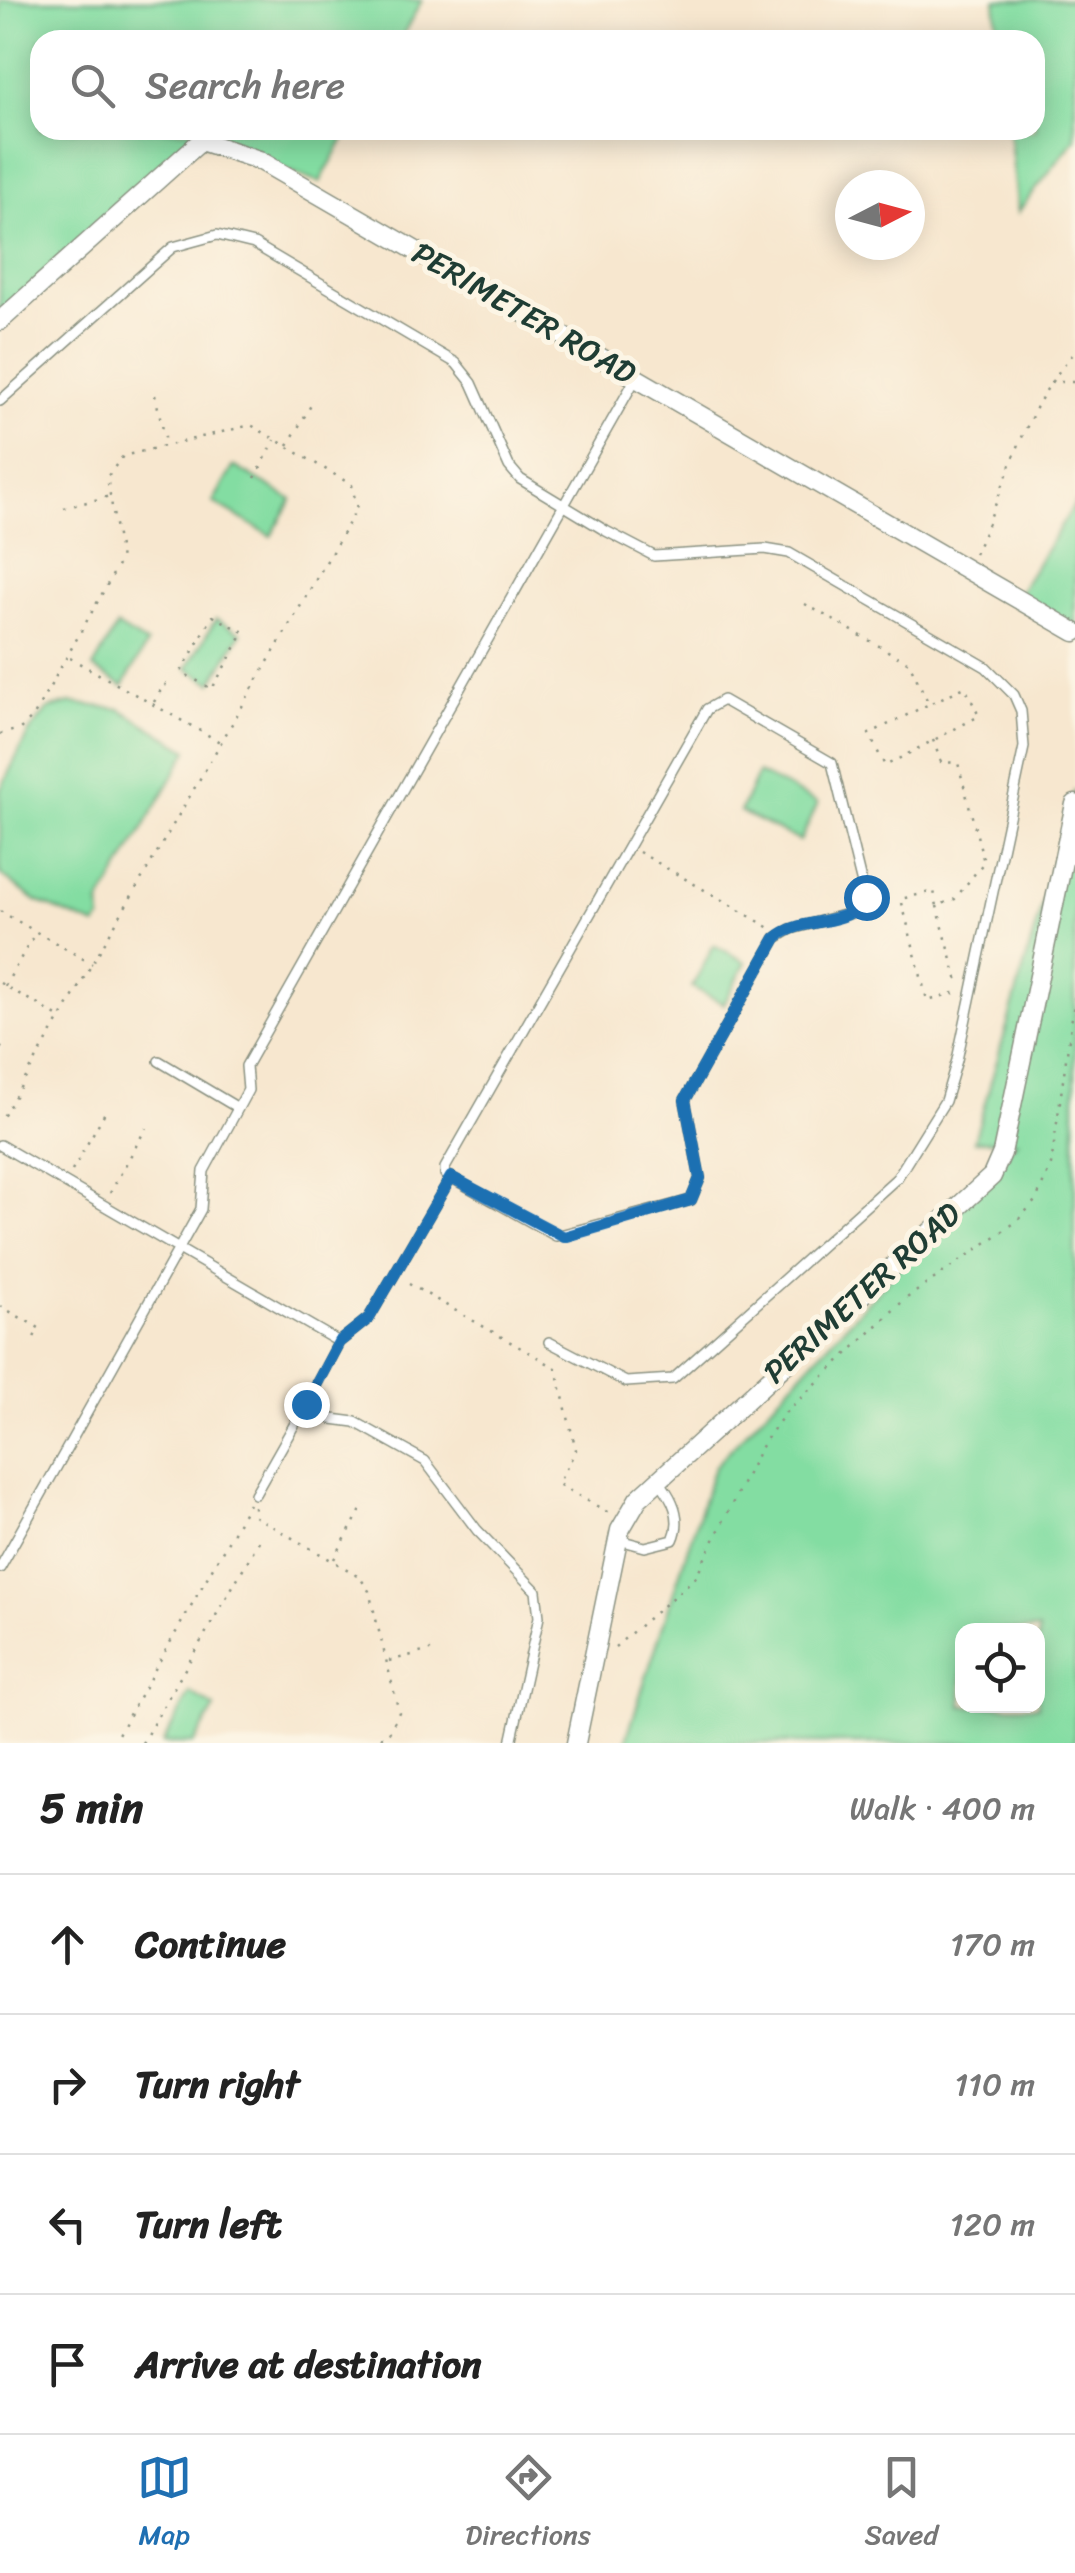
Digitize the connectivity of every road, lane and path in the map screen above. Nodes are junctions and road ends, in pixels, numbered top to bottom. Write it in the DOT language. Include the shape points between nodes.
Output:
graph roads {
  1 [pos="0,320"];
  2 [pos="1075,352"];
  3 [pos="636,378"];
  4 [pos="1048,382"];
  5 [pos="1075,382"];
  6 [pos="154,395"];
  7 [pos="314,400"];
  8 [pos="0,401"];
  9 [pos="276,438"];
  10 [pos="166,445"];
  11 [pos="288,445"];
  12 [pos="254,478"];
  13 [pos="110,496"];
  14 [pos="565,502"];
  15 [pos="64,508"];
  16 [pos="966,569"];
  17 [pos="805,604"];
  18 [pos="218,616"];
  19 [pos="1075,632"];
  20 [pos="68,657"];
  21 [pos="156,680"];
  22 [pos="164,684"];
  23 [pos="171,688"];
  24 [pos="154,704"];
  25 [pos="929,704"];
  26 [pos="0,734"];
  27 [pos="933,740"];
  28 [pos="222,743"];
  29 [pos="1075,804"];
  30 [pos="629,846"];
  31 [pos="938,906"];
  32 [pos="0,911"];
  33 [pos="36,932"];
  34 [pos="780,934"];
  35 [pos="94,964"];
  36 [pos="0,983"];
  37 [pos="5,986"];
  38 [pos="1075,996"];
  39 [pos="63,1018"];
  40 [pos="160,1061"];
  41 [pos="108,1107"];
  42 [pos="238,1108"];
  43 [pos="0,1122"];
  44 [pos="146,1128"];
  45 [pos="0,1145"];
  46 [pos="451,1177"];
  47 [pos="65,1184"];
  48 [pos="102,1206"];
  49 [pos="178,1250"];
  50 [pos="409,1284"];
  51 [pos="0,1306"];
  52 [pos="31,1342"];
  53 [pos="339,1342"];
  54 [pos="548,1342"];
  55 [pos="306,1404"];
  56 [pos="658,1480"];
  57 [pos="254,1494"];
  58 [pos="362,1508"];
  59 [pos="622,1530"];
  60 [pos="262,1536"];
  61 [pos="332,1561"];
  62 [pos="0,1568"];
  63 [pos="431,1650"];
  64 [pos="593,1659"];
  65 [pos="388,1662"];
  66 [pos="113,1743"];
  67 [pos="142,1743"];
  68 [pos="367,1743"];
  69 [pos="512,1743"];
  70 [pos="576,1743"];
  1 -- 3 [label="street, PERIMETER ROAD" via="201,141 260,160"];
  2 -- 4 [label="path"];
  3 -- 14 [label="lane"];
  3 -- 16 [label="street, PERIMETER ROAD"];
  4 -- 5 [label="path"];
  4 -- 16 [label="path"];
  6 -- 10 [label="path"];
  7 -- 11 [label="path"];
  8 -- 14 [label="lane" via="174,247 203,236 235,237 456,364 472,383 508,466"];
  9 -- 10 [label="path" via="244,424"];
  9 -- 11 [label="path"];
  9 -- 12 [label="path"];
  10 -- 13 [label="path" via="115,462"];
  11 -- 28 [label="path" via="352,485 357,509"];
  13 -- 15 [label="path"];
  13 -- 20 [label="path" via="121,560"];
  14 -- 42 [label="lane" via="246,1066 248,1090"];
  14 -- 54 [label="lane" via="654,556 765,549 807,561 1002,680 1021,711 1024,747 952,1080 898,1178 674,1379 626,1382"];
  16 -- 19 [label="street, PERIMETER ROAD"];
  17 -- 25 [label="path" via="908,663"];
  18 -- 18 [label="path" via="244,632 212,689 181,672"];
  20 -- 24 [label="path"];
  20 -- 26 [label="path" via="27,724"];
  21 -- 22 [label="path"];
  22 -- 23 [label="path"];
  22 -- 24 [label="path"];
  24 -- 28 [label="path"];
  25 -- 27 [label="path" via="965,687 979,716"];
  25 -- 27 [label="path" via="869,734 885,766"];
  27 -- 31 [label="path" via="941,762 958,763 984,862 955,899"];
  28 -- 35 [label="path"];
  29 -- 56 [label="street, PERIMETER ROAD" via="992,1176"];
  30 -- 34 [label="path"];
  30 -- 34 [label="lane" via="714,702 732,703 825,756 836,772 866,897 855,912"];
  30 -- 46 [label="lane" via="445,1168"];
  31 -- 31 [label="path" via="934,891 901,899 928,1000 960,988"];
  32 -- 33 [label="path"];
  33 -- 35 [label="path"];
  33 -- 37 [label="path"];
  34 -- 46 [label="lane" via="685,1100 700,1178 691,1200 564,1237"];
  35 -- 39 [label="path"];
  36 -- 37 [label="path"];
  37 -- 39 [label="path"];
  38 -- 64 [label="path" via="1051,1165 1036,1200 1016,1222 904,1300 786,1412 760,1448 696,1578 629,1638"];
  39 -- 43 [label="path"];
  40 -- 42 [label="lane"];
  41 -- 47 [label="path"];
  42 -- 49 [label="lane" via="204,1171 201,1209"];
  44 -- 48 [label="path"];
  45 -- 47 [label="lane"];
  46 -- 53 [label="lane" via="369,1318"];
  47 -- 48 [label="lane"];
  48 -- 49 [label="lane"];
  49 -- 53 [label="lane"];
  49 -- 62 [label="lane"];
  50 -- 59 [label="path" via="556,1368 576,1450 558,1484"];
  51 -- 52 [label="path" via="39,1328"];
  53 -- 55 [label="lane"];
  55 -- 57 [label="lane"];
  55 -- 69 [label="lane" via="425,1461 476,1530 536,1591 539,1617"];
  56 -- 59 [label="street, PERIMETER ROAD" via="638,1499"];
  56 -- 59 [label="lane" via="676,1510 679,1526 672,1540 645,1546"];
  57 -- 61 [label="path" via="254,1516"];
  57 -- 66 [label="path"];
  58 -- 61 [label="path"];
  59 -- 64 [label="street, PERIMETER ROAD"];
  60 -- 67 [label="path"];
  61 -- 65 [label="path" via="370,1591"];
  63 -- 65 [label="path"];
  64 -- 70 [label="street, PERIMETER ROAD"];
  65 -- 68 [label="path" via="398,1718 388,1735"];
}
